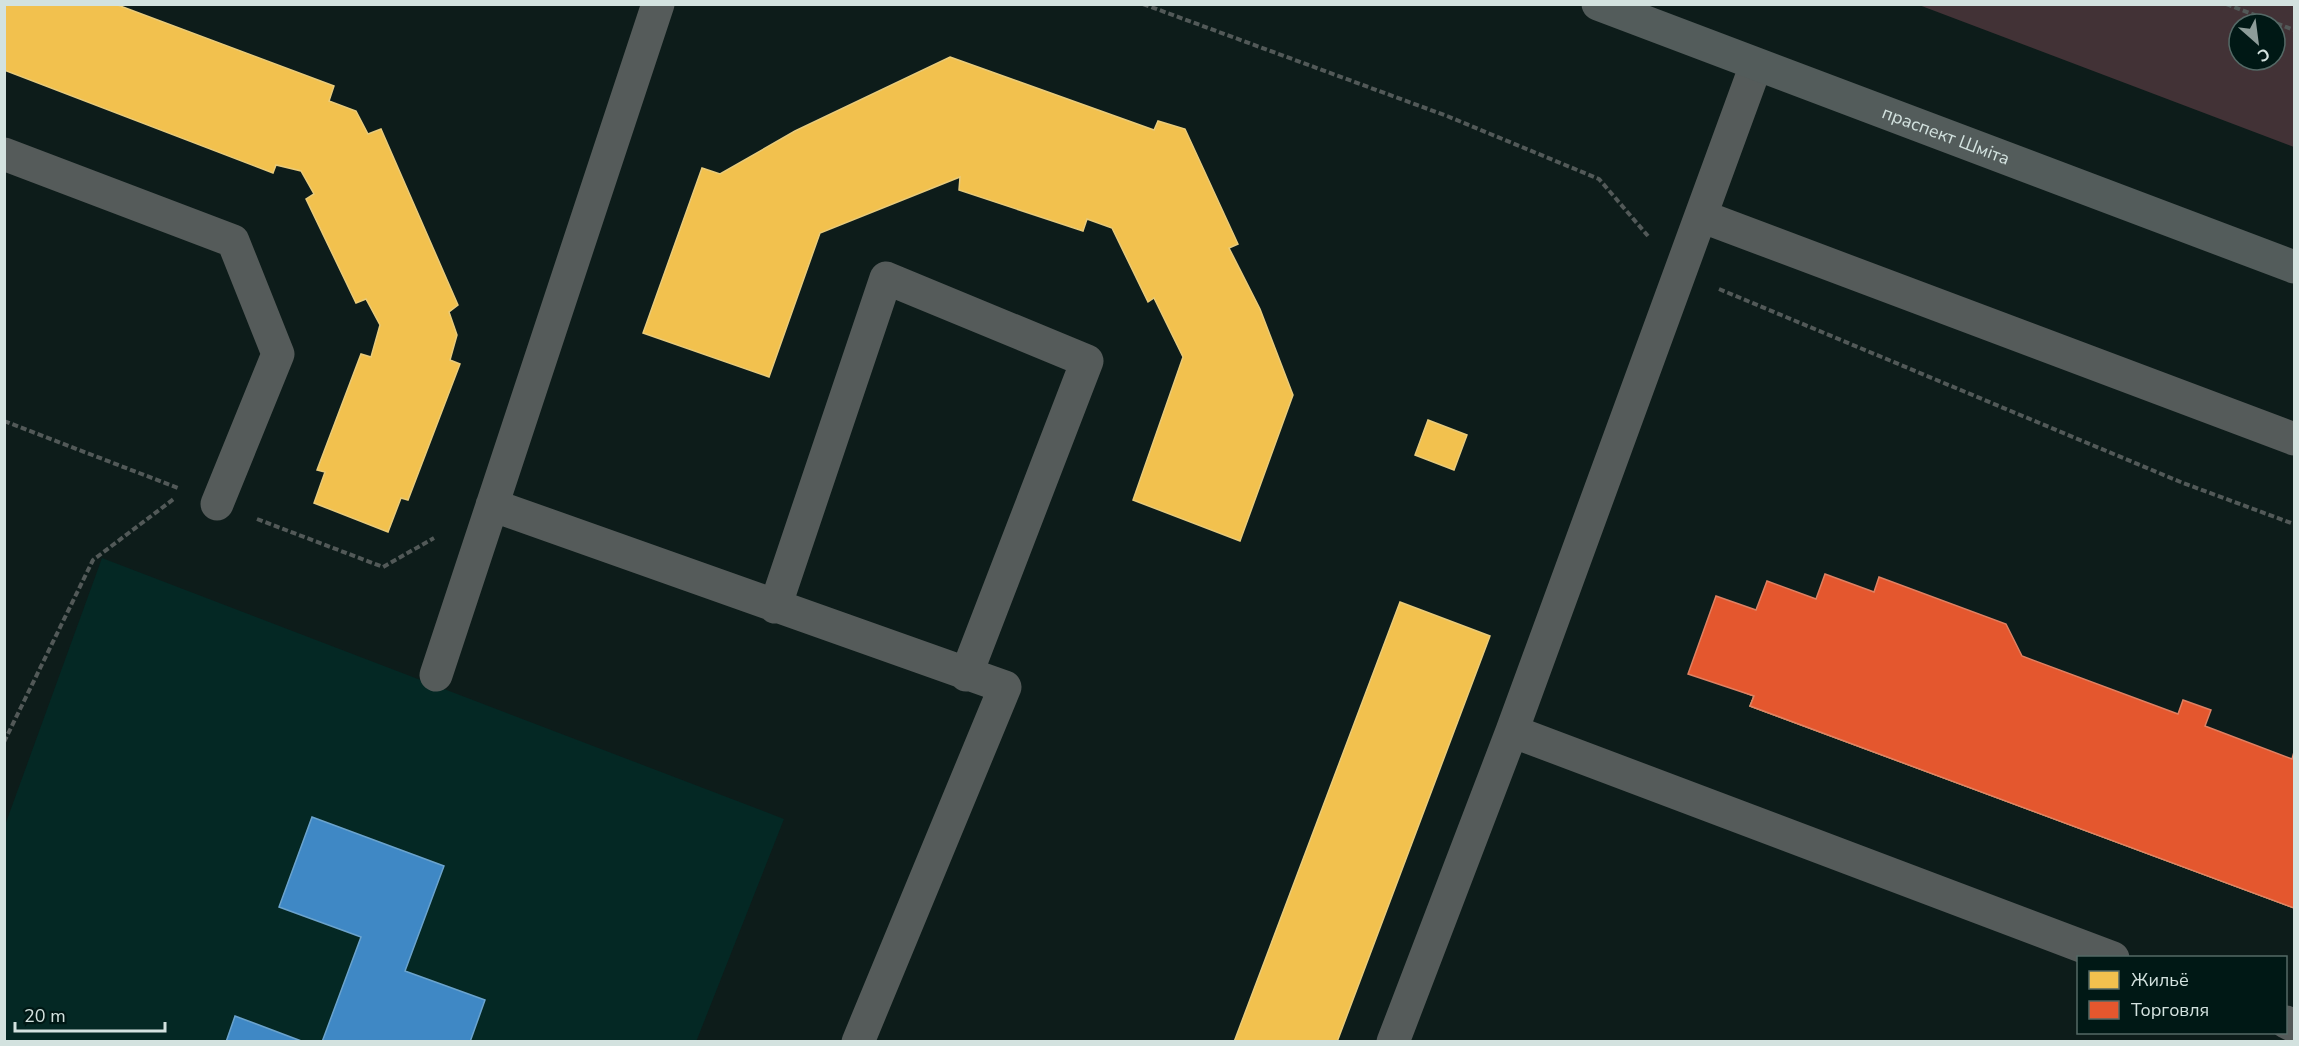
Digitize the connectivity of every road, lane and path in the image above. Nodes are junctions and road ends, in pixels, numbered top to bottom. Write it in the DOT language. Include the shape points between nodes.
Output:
graph roads {
  1 [pos="658,4"];
  2 [pos="1598,4"];
  3 [pos="2226,4"];
  4 [pos="2295,30"];
  5 [pos="1756,65"];
  6 [pos="4,154"];
  7 [pos="1701,216"];
  8 [pos="2295,267"];
  9 [pos="2295,439"];
  10 [pos="175,498"];
  11 [pos="217,504"];
  12 [pos="492,505"];
  13 [pos="775,607"];
  14 [pos="436,675"];
  15 [pos="966,675"];
  16 [pos="1512,731"];
  17 [pos="4,742"];
  18 [pos="2110,956"];
  19 [pos="858,1041"];
  20 [pos="1393,1041"];
  1 -- 12 [label="lane"];
  2 -- 5 [label="main road, праспект Шміта"];
  3 -- 4 [label="path"];
  5 -- 7 [label="lane"];
  5 -- 8 [label="main road, праспект Шміта"];
  6 -- 11 [label="lane" via="233,241 278,354"];
  7 -- 9 [label="lane"];
  7 -- 16 [label="lane"];
  10 -- 17 [label="path" via="93,560"];
  12 -- 13 [label="lane"];
  12 -- 14 [label="lane"];
  13 -- 15 [label="lane"];
  13 -- 15 [label="lane" via="886,278 1087,362"];
  15 -- 19 [label="lane" via="1005,687"];
  16 -- 18 [label="lane"];
  16 -- 20 [label="lane"];
}
